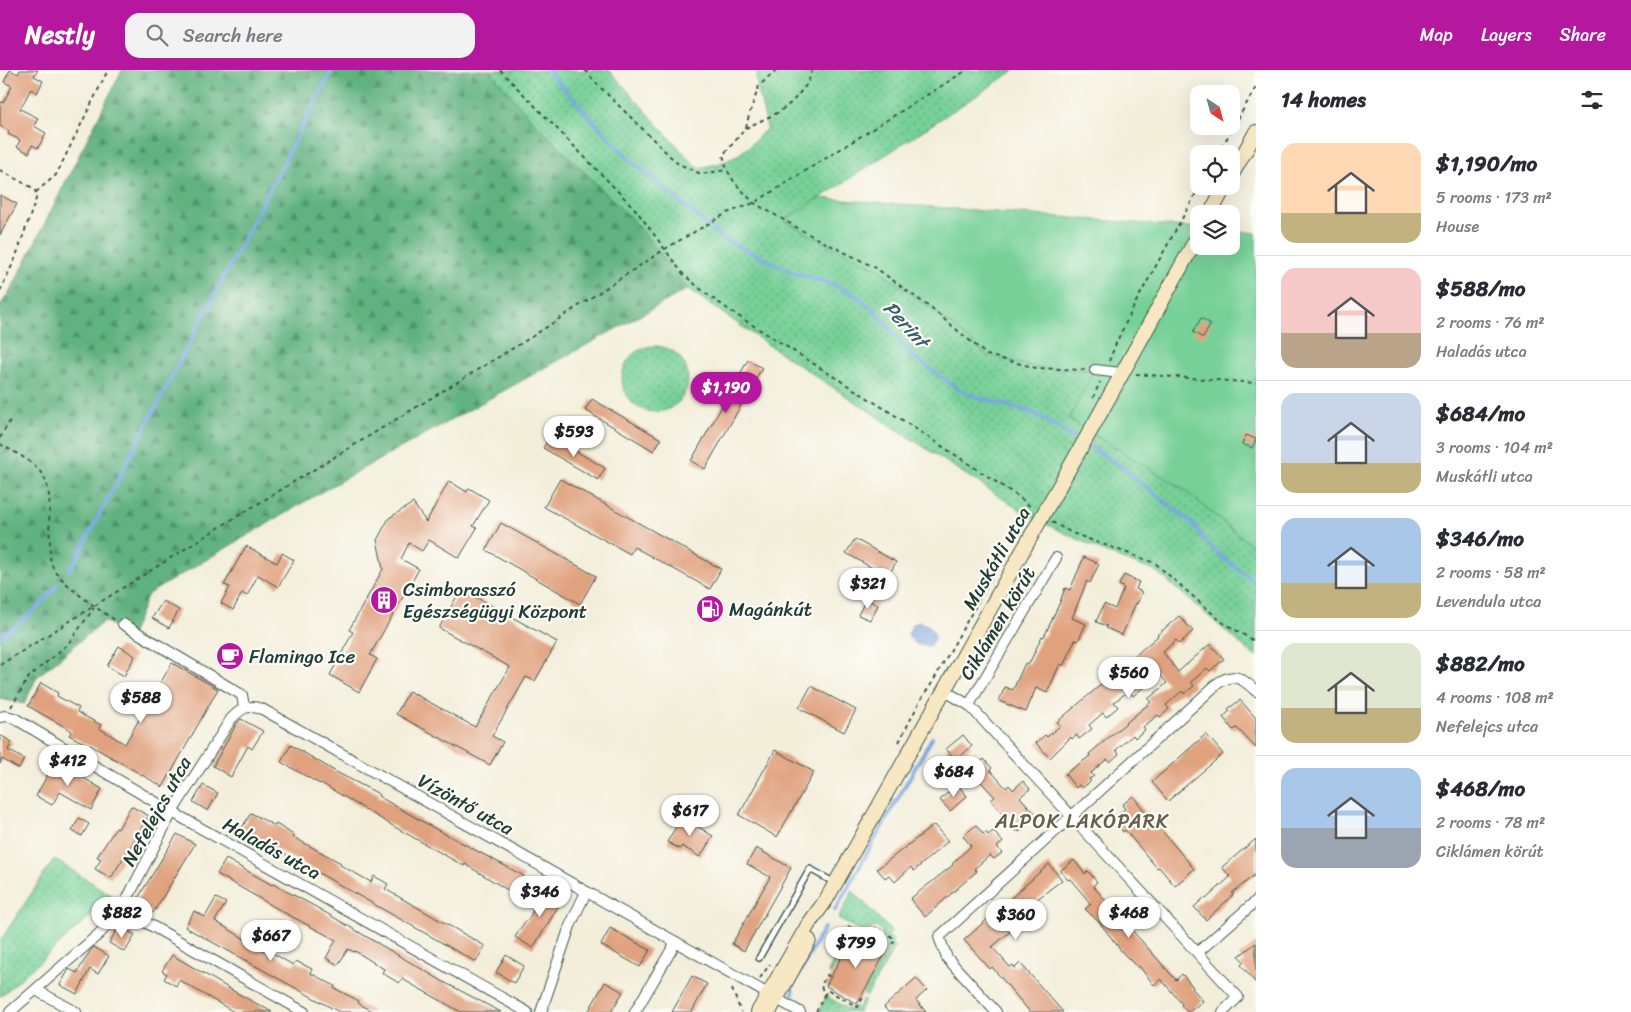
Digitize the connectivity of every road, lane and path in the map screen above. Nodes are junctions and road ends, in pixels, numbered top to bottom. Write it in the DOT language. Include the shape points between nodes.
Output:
graph roads {
  1 [pos="108,70"];
  2 [pos="500,70"];
  3 [pos="585,70"];
  4 [pos="776,70"];
  5 [pos="812,70"];
  6 [pos="968,70"];
  7 [pos="1256,87"];
  8 [pos="746,128"];
  9 [pos="1256,132"];
  10 [pos="1223,145"];
  11 [pos="1240,160"];
  12 [pos="0,170"];
  13 [pos="726,170"];
  14 [pos="36,192"];
  15 [pos="1195,195"];
  16 [pos="754,203"];
  17 [pos="665,249"];
  18 [pos="1190,250"];
  19 [pos="0,291"];
  20 [pos="1100,370"];
  21 [pos="1121,373"];
  22 [pos="1256,382"];
  23 [pos="1090,405"];
  24 [pos="12,417"];
  25 [pos="0,438"];
  26 [pos="0,444"];
  27 [pos="1042,516"];
  28 [pos="1056,558"];
  29 [pos="95,606"];
  30 [pos="123,624"];
  31 [pos="1256,642"];
  32 [pos="0,665"];
  33 [pos="943,690"];
  34 [pos="1256,691"];
  35 [pos="968,705"];
  36 [pos="244,707"];
  37 [pos="3,716"];
  38 [pos="172,812"];
  39 [pos="1072,816"];
  40 [pos="836,883"];
  41 [pos="586,892"];
  42 [pos="1256,901"];
  43 [pos="122,909"];
  44 [pos="848,926"];
  45 [pos="863,934"];
  46 [pos="869,934"];
  47 [pos="881,936"];
  48 [pos="859,941"];
  49 [pos="676,942"];
  50 [pos="892,944"];
  51 [pos="1198,952"];
  52 [pos="759,958"];
  53 [pos="830,978"];
  54 [pos="732,989"];
  55 [pos="36,990"];
  56 [pos="772,996"];
  57 [pos="824,996"];
  58 [pos="862,996"];
  59 [pos="10,1012"];
  60 [pos="76,1012"];
  61 [pos="304,1012"];
  62 [pos="527,1012"];
  63 [pos="541,1012"];
  64 [pos="635,1012"];
  65 [pos="742,1012"];
  66 [pos="758,1012"];
  67 [pos="769,1012"];
  68 [pos="800,1012"];
  69 [pos="816,1012"];
  70 [pos="996,1012"];
  71 [pos="1223,1012"];
  1 -- 14 [label="path" via="56,175"];
  2 -- 17 [label="path" via="636,210"];
  3 -- 13 [label="path" via="677,163 701,174"];
  4 -- 8 [label="path" via="759,86"];
  5 -- 8 [label="path" via="808,83 792,102"];
  6 -- 16 [label="path"];
  7 -- 10 [label="path"];
  8 -- 13 [label="path" via="723,155"];
  9 -- 11 [label="main road"];
  12 -- 14 [label="path"];
  13 -- 16 [label="path"];
  14 -- 19 [label="path" via="15,259"];
  15 -- 20 [label="path"];
  16 -- 17 [label="path" via="727,212"];
  16 -- 20 [label="path" via="876,268 932,309 986,355 1036,368"];
  17 -- 27 [label="path" via="683,274 732,312 915,428 1019,497"];
  17 -- 29 [label="path" via="533,336"];
  18 -- 21 [label="main road, Muskátli utca"];
  20 -- 21 [label="street"];
  20 -- 23 [label="path"];
  21 -- 22 [label="path"];
  21 -- 27 [label="main road, Muskátli utca"];
  24 -- 25 [label="path"];
  26 -- 29 [label="path" via="28,460 45,477 49,490 52,565 61,580"];
  27 -- 31 [label="path" via="1072,533 1155,563 1222,622"];
  27 -- 33 [label="main road, Muskátli utca"];
  28 -- 35 [label="street, Ciklámen körút"];
  29 -- 30 [label="path"];
  29 -- 32 [label="path"];
  29 -- 37 [label="path" via="68,644 29,677"];
  30 -- 36 [label="street" via="242,696"];
  33 -- 35 [label="street, Ciklámen körút"];
  33 -- 40 [label="main road, Muskátli utca"];
  34 -- 39 [label="street" via="1243,680 1224,679"];
  35 -- 39 [label="street, Ciklámen körút"];
  36 -- 38 [label="street, Nefelejcs utca" via="230,719"];
  36 -- 41 [label="street, Vízöntő utca" via="262,709"];
  37 -- 38 [label="street, Haladás utca" via="14,718"];
  38 -- 43 [label="street, Nefelejcs utca"];
  38 -- 62 [label="street, Haladás utca"];
  39 -- 51 [label="street, Ciklámen körút"];
  39 -- 70 [label="street" via="939,937 947,958"];
  40 -- 52 [label="lane" via="810,869"];
  40 -- 56 [label="main road, Muskátli utca" via="814,931"];
  41 -- 49 [label="street, Vízöntő utca"];
  41 -- 63 [label="street" via="570,926"];
  42 -- 51 [label="street"];
  43 -- 55 [label="street, Nefelejcs utca"];
  43 -- 61 [label="street"];
  44 -- 45 [label="path"];
  45 -- 46 [label="path"];
  45 -- 48 [label="path"];
  46 -- 47 [label="path" via="875,940"];
  46 -- 47 [label="path" via="876,928 881,931"];
  47 -- 50 [label="path" via="890,935 895,940"];
  49 -- 56 [label="street, Vízöntő utca"];
  49 -- 64 [label="street"];
  51 -- 71 [label="street, Ciklámen körút" via="1238,997"];
  53 -- 57 [label="path" via="827,976 821,985"];
  54 -- 65 [label="path"];
  55 -- 59 [label="street, Nefelejcs utca"];
  55 -- 60 [label="street"];
  56 -- 66 [label="main road, Muskátli utca"];
  56 -- 67 [label="main road, Muskátli utca"];
  56 -- 68 [label="street, Vízöntő utca"];
  57 -- 58 [label="path" via="827,990 858,1007"];
  57 -- 69 [label="path"];
}
